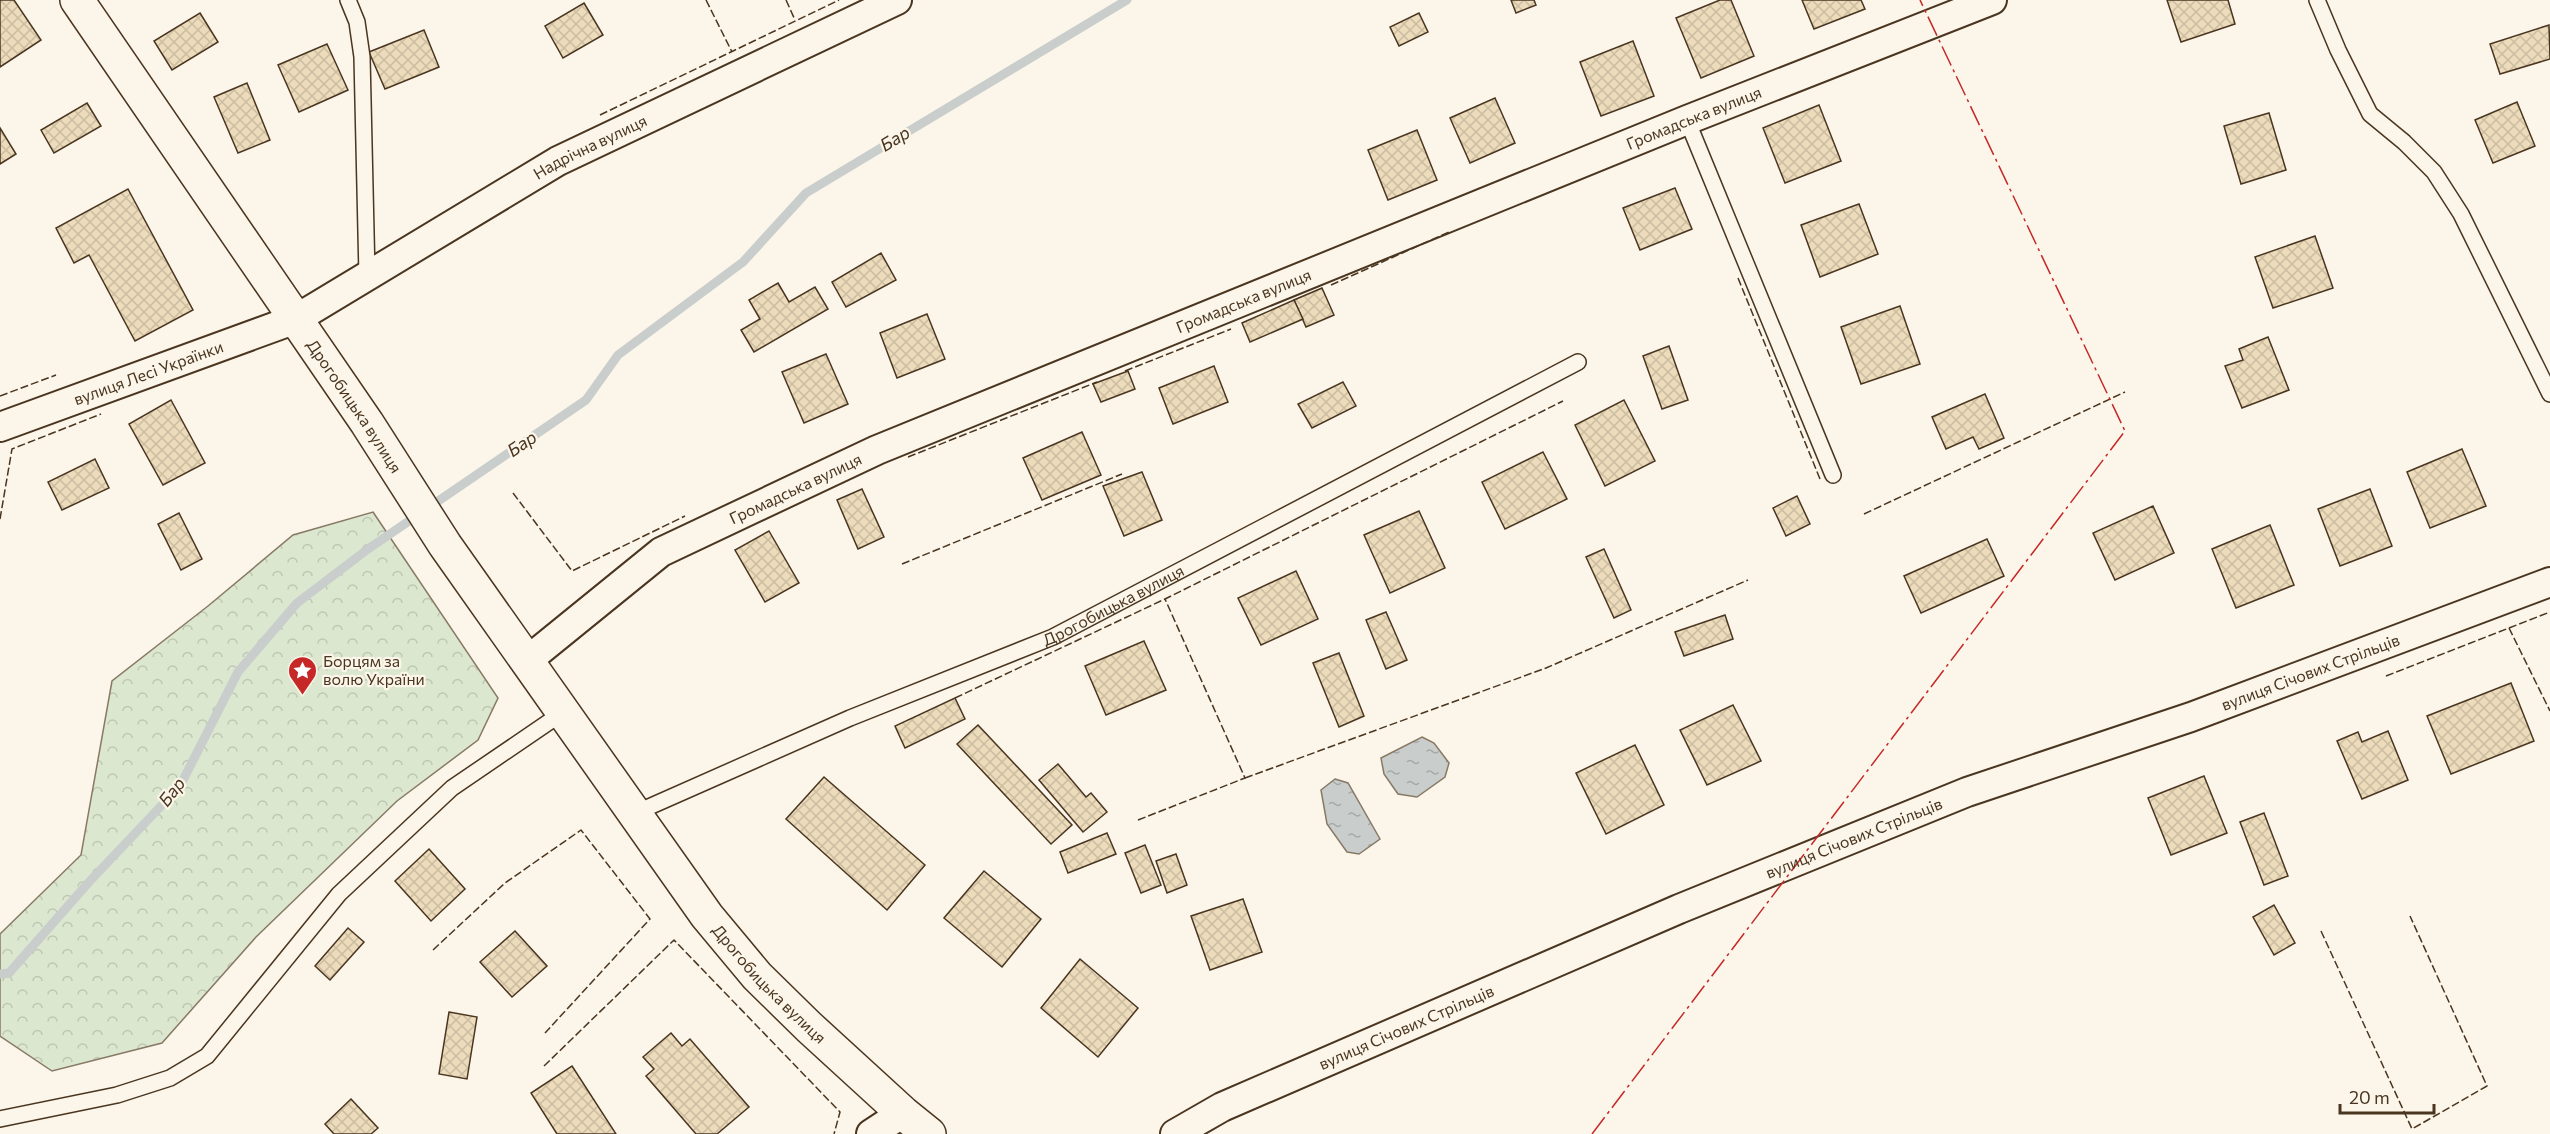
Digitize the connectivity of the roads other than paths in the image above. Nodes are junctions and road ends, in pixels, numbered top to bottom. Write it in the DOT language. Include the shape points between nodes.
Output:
graph roads {
  1 [pos="77,0"];
  2 [pos="348,0"];
  3 [pos="897,0"];
  4 [pos="1992,0"];
  5 [pos="2317,0"];
  6 [pos="1687,120"];
  7 [pos="367,276"];
  8 [pos="296,319"];
  9 [pos="1578,362"];
  10 [pos="2550,394"];
  11 [pos="0,427"];
  12 [pos="1833,475"];
  13 [pos="2550,582"];
  14 [pos="528,660"];
  15 [pos="562,713"];
  16 [pos="633,814"];
  17 [pos="903,1113"];
  18 [pos="0,1119"];
  19 [pos="871,1134"];
  20 [pos="929,1134"];
  21 [pos="1175,1134"];
  1 -- 8 [label="main road, Дрогобицька вулиця"];
  2 -- 7 [label="lane" via="357,22 362,57"];
  3 -- 7 [label="street, Надрічна вулиця" via="558,161"];
  4 -- 6 [label="street, Громадська вулиця"];
  5 -- 10 [label="lane" via="2370,114 2434,172 2461,214"];
  6 -- 12 [label="lane"];
  6 -- 14 [label="street, Громадська вулиця" via="878,450 661,552"];
  7 -- 8 [label="street, Надрічна вулиця"];
  8 -- 11 [label="street, вулиця Лесі Українки"];
  8 -- 14 [label="main road, Дрогобицька вулиця" via="445,544"];
  9 -- 16 [label="lane, Дрогобицька вулиця" via="1053,636 850,718"];
  13 -- 21 [label="street, вулиця Січових Стрільців" via="2191,717 1967,792 1679,909 1222,1107"];
  14 -- 15 [label="main road, Дрогобицька вулиця"];
  15 -- 16 [label="main road, Дрогобицька вулиця"];
  15 -- 18 [label="lane" via="452,788 339,894 207,1056 170,1078 117,1095"];
  16 -- 17 [label="main road, Дрогобицька вулиця" via="707,916 757,976"];
  17 -- 19 [label="street"];
  17 -- 20 [label="main road, Дрогобицька вулиця"];
}
